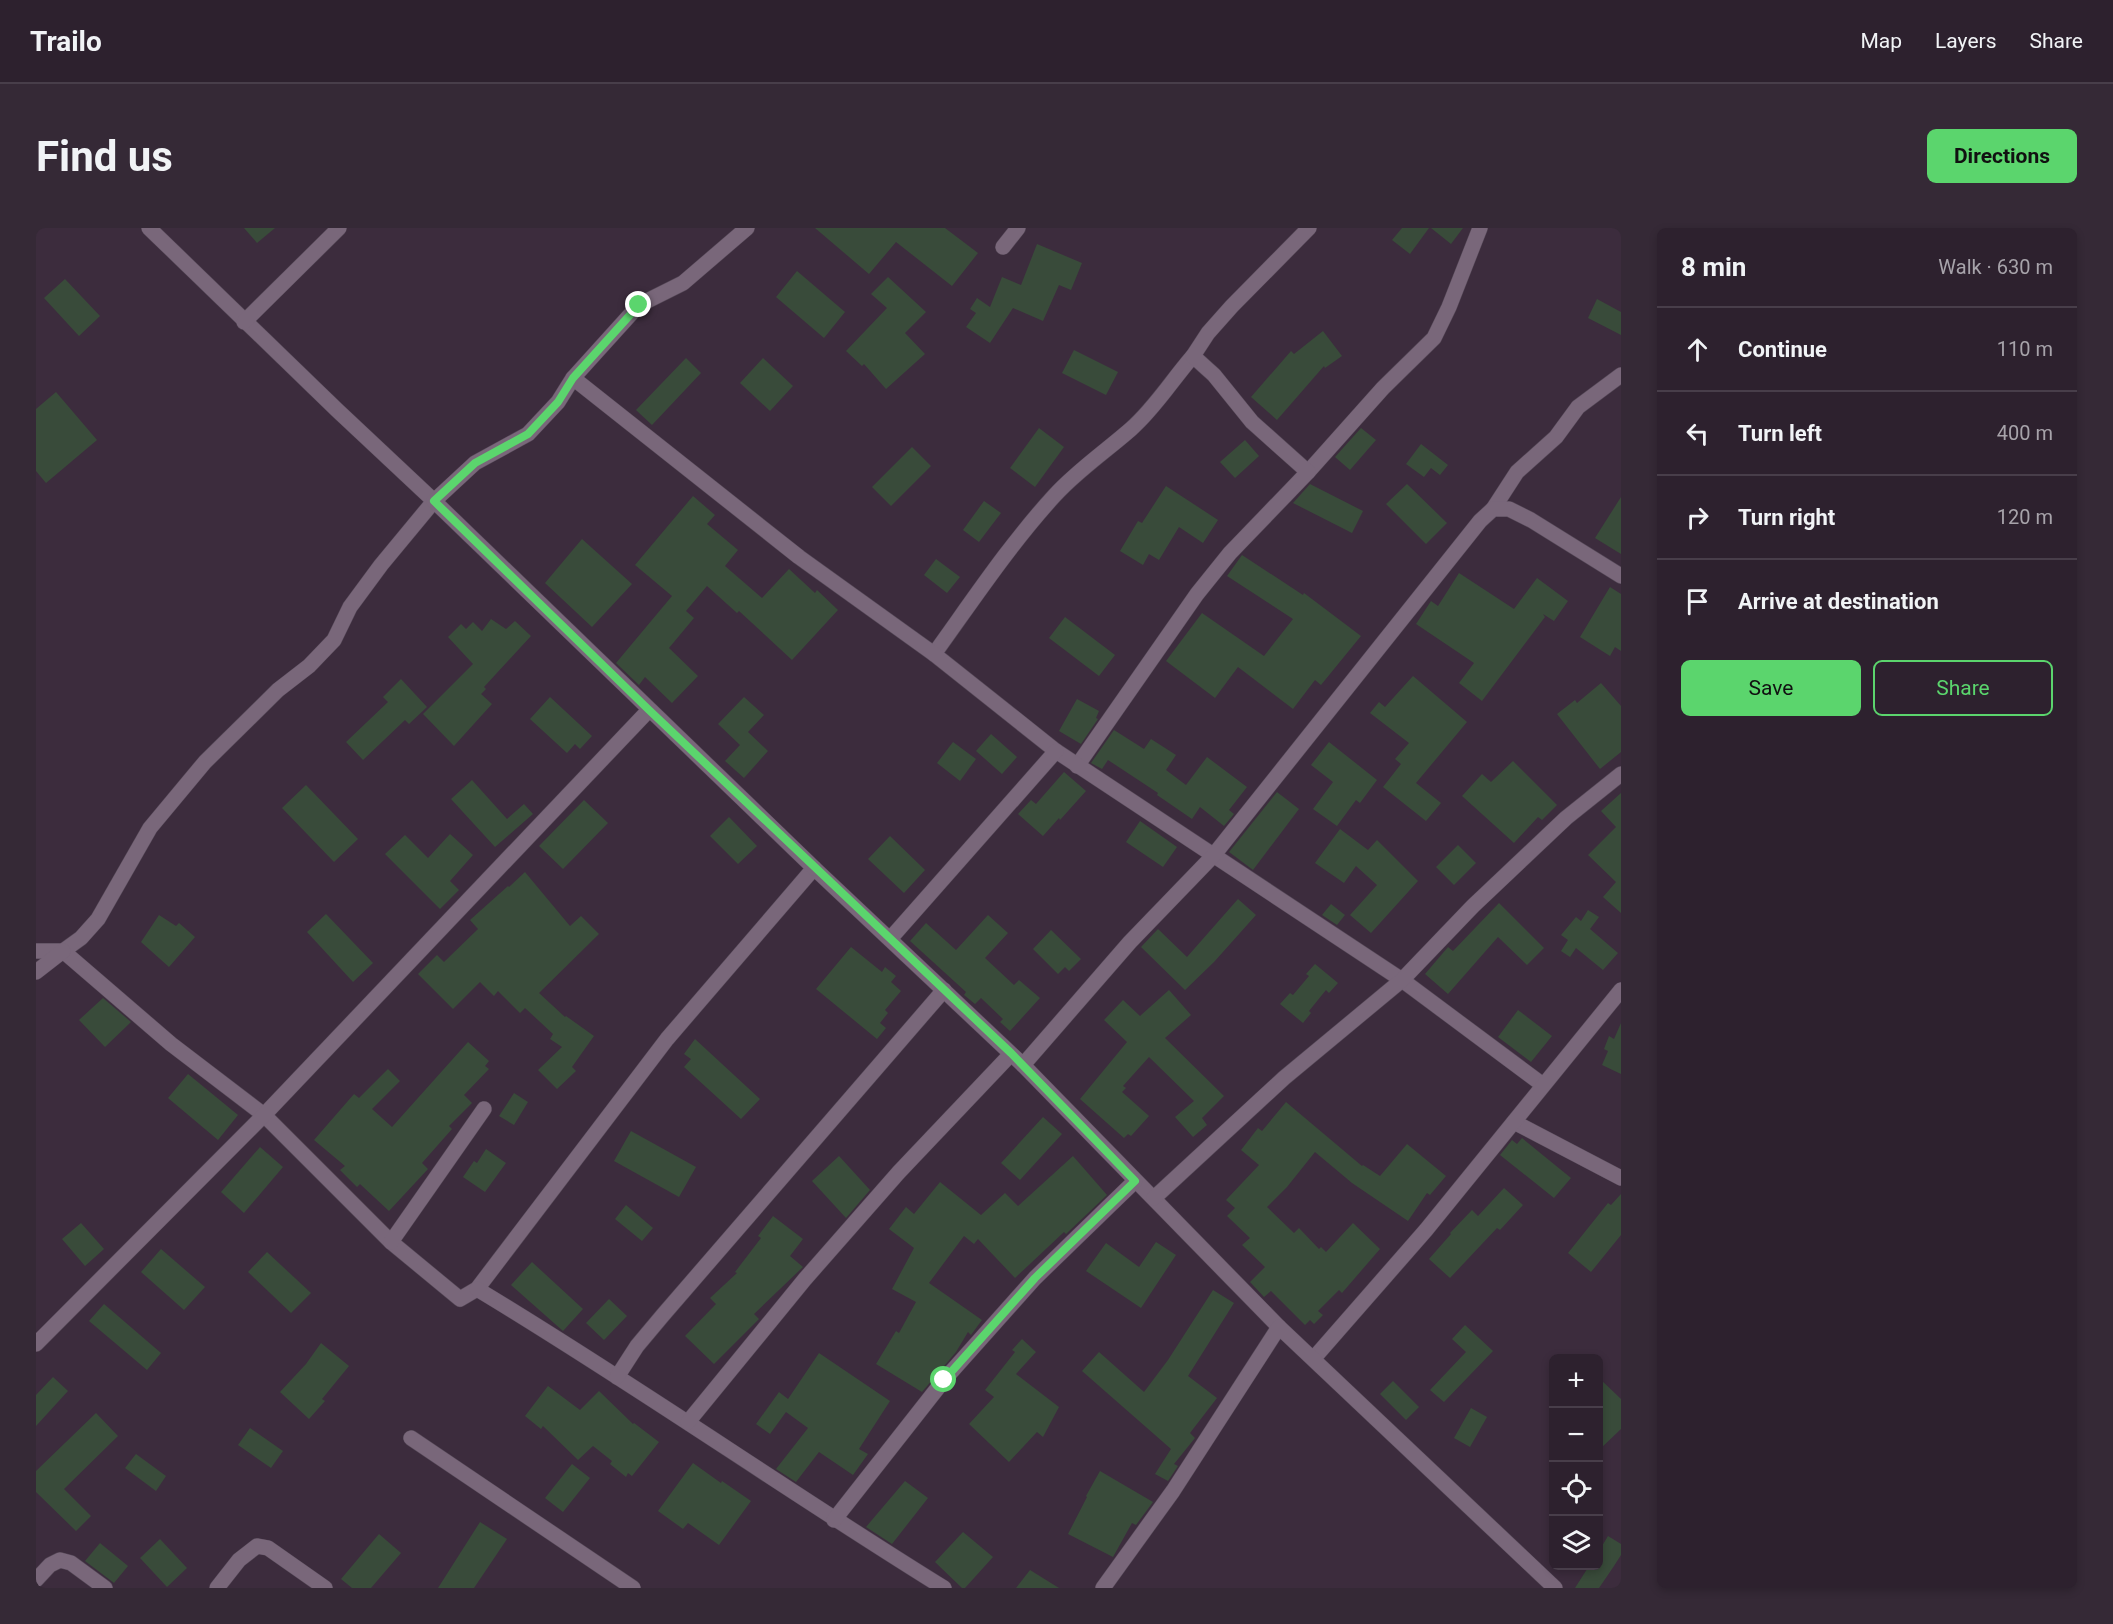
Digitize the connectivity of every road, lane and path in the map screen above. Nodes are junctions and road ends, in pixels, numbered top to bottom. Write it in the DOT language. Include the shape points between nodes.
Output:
graph roads {
  1 [pos="149,228"];
  2 [pos="339,228"];
  3 [pos="747,228"];
  4 [pos="1018,228"];
  5 [pos="1309,228"];
  6 [pos="1480,228"];
  7 [pos="1003,248"];
  8 [pos="244,322"];
  9 [pos="1192,356"];
  10 [pos="1621,375"];
  11 [pos="573,378"];
  12 [pos="1308,472"];
  13 [pos="434,501"];
  14 [pos="1493,509"];
  15 [pos="1621,576"];
  16 [pos="934,654"];
  17 [pos="649,710"];
  18 [pos="1056,751"];
  19 [pos="1077,766"];
  20 [pos="1621,774"];
  21 [pos="1213,856"];
  22 [pos="814,868"];
  23 [pos="890,939"];
  24 [pos="36,951"];
  25 [pos="63,951"];
  26 [pos="36,972"];
  27 [pos="1402,980"];
  28 [pos="944,990"];
  29 [pos="1621,990"];
  30 [pos="1011,1053"];
  31 [pos="1023,1065"];
  32 [pos="1543,1085"];
  33 [pos="484,1109"];
  34 [pos="264,1115"];
  35 [pos="1514,1122"];
  36 [pos="1621,1178"];
  37 [pos="1135,1181"];
  38 [pos="1154,1198"];
  39 [pos="391,1242"];
  40 [pos="477,1289"];
  41 [pos="1279,1327"];
  42 [pos="36,1344"];
  43 [pos="1314,1358"];
  44 [pos="617,1377"];
  45 [pos="688,1422"];
  46 [pos="411,1438"];
  47 [pos="834,1520"];
  48 [pos="36,1580"];
  49 [pos="105,1588"];
  50 [pos="217,1588"];
  51 [pos="324,1588"];
  52 [pos="633,1588"];
  53 [pos="944,1588"];
  54 [pos="1103,1588"];
  55 [pos="1555,1588"];
  1 -- 8 [label="street"];
  2 -- 8 [label="street"];
  3 -- 11 [label="street" via="683,283 639,305"];
  4 -- 7 [label="street"];
  5 -- 9 [label="street" via="1232,306"];
  6 -- 12 [label="street" via="1434,338"];
  8 -- 13 [label="street"];
  9 -- 12 [label="street" via="1214,375 1252,422"];
  9 -- 16 [label="street" via="1153,407 1057,494 1020,536"];
  10 -- 14 [label="street" via="1578,407 1556,436 1517,472"];
  11 -- 13 [label="street" via="558,402 528,434 475,463"];
  11 -- 16 [label="street" via="799,556"];
  12 -- 19 [label="street" via="1238,544 1197,594"];
  13 -- 17 [label="street"];
  13 -- 25 [label="street" via="350,607 334,640 198,770 150,828 98,919"];
  14 -- 15 [label="street" via="1509,510 1532,520"];
  14 -- 21 [label="street" via="1472,530"];
  16 -- 18 [label="street"];
  17 -- 22 [label="street"];
  17 -- 34 [label="street"];
  18 -- 19 [label="street"];
  18 -- 23 [label="street"];
  19 -- 21 [label="street"];
  20 -- 27 [label="street" via="1566,818"];
  21 -- 27 [label="street"];
  21 -- 31 [label="street" via="1130,942"];
  22 -- 23 [label="street"];
  22 -- 40 [label="street" via="667,1039"];
  23 -- 28 [label="street"];
  24 -- 25 [label="street"];
  25 -- 26 [label="street"];
  25 -- 34 [label="street" via="171,1044"];
  27 -- 32 [label="street"];
  27 -- 38 [label="street" via="1284,1078"];
  28 -- 30 [label="street"];
  28 -- 44 [label="street" via="663,1315"];
  29 -- 32 [label="street"];
  30 -- 31 [label="street"];
  30 -- 45 [label="street" via="804,1279"];
  31 -- 37 [label="street"];
  32 -- 35 [label="street"];
  33 -- 39 [label="street"];
  34 -- 39 [label="street"];
  34 -- 42 [label="street"];
  35 -- 36 [label="street"];
  35 -- 43 [label="street"];
  37 -- 38 [label="street"];
  37 -- 47 [label="street" via="1035,1278 944,1380"];
  38 -- 41 [label="street"];
  39 -- 40 [label="street" via="460,1299"];
  40 -- 44 [label="street"];
  41 -- 43 [label="street"];
  41 -- 54 [label="street" via="1173,1491"];
  43 -- 55 [label="street"];
  44 -- 45 [label="street"];
  45 -- 47 [label="street"];
  46 -- 52 [label="street"];
  47 -- 53 [label="street"];
  48 -- 49 [label="street" via="60,1560 71,1563"];
  50 -- 51 [label="street" via="239,1560 257,1546 268,1548"];
}
